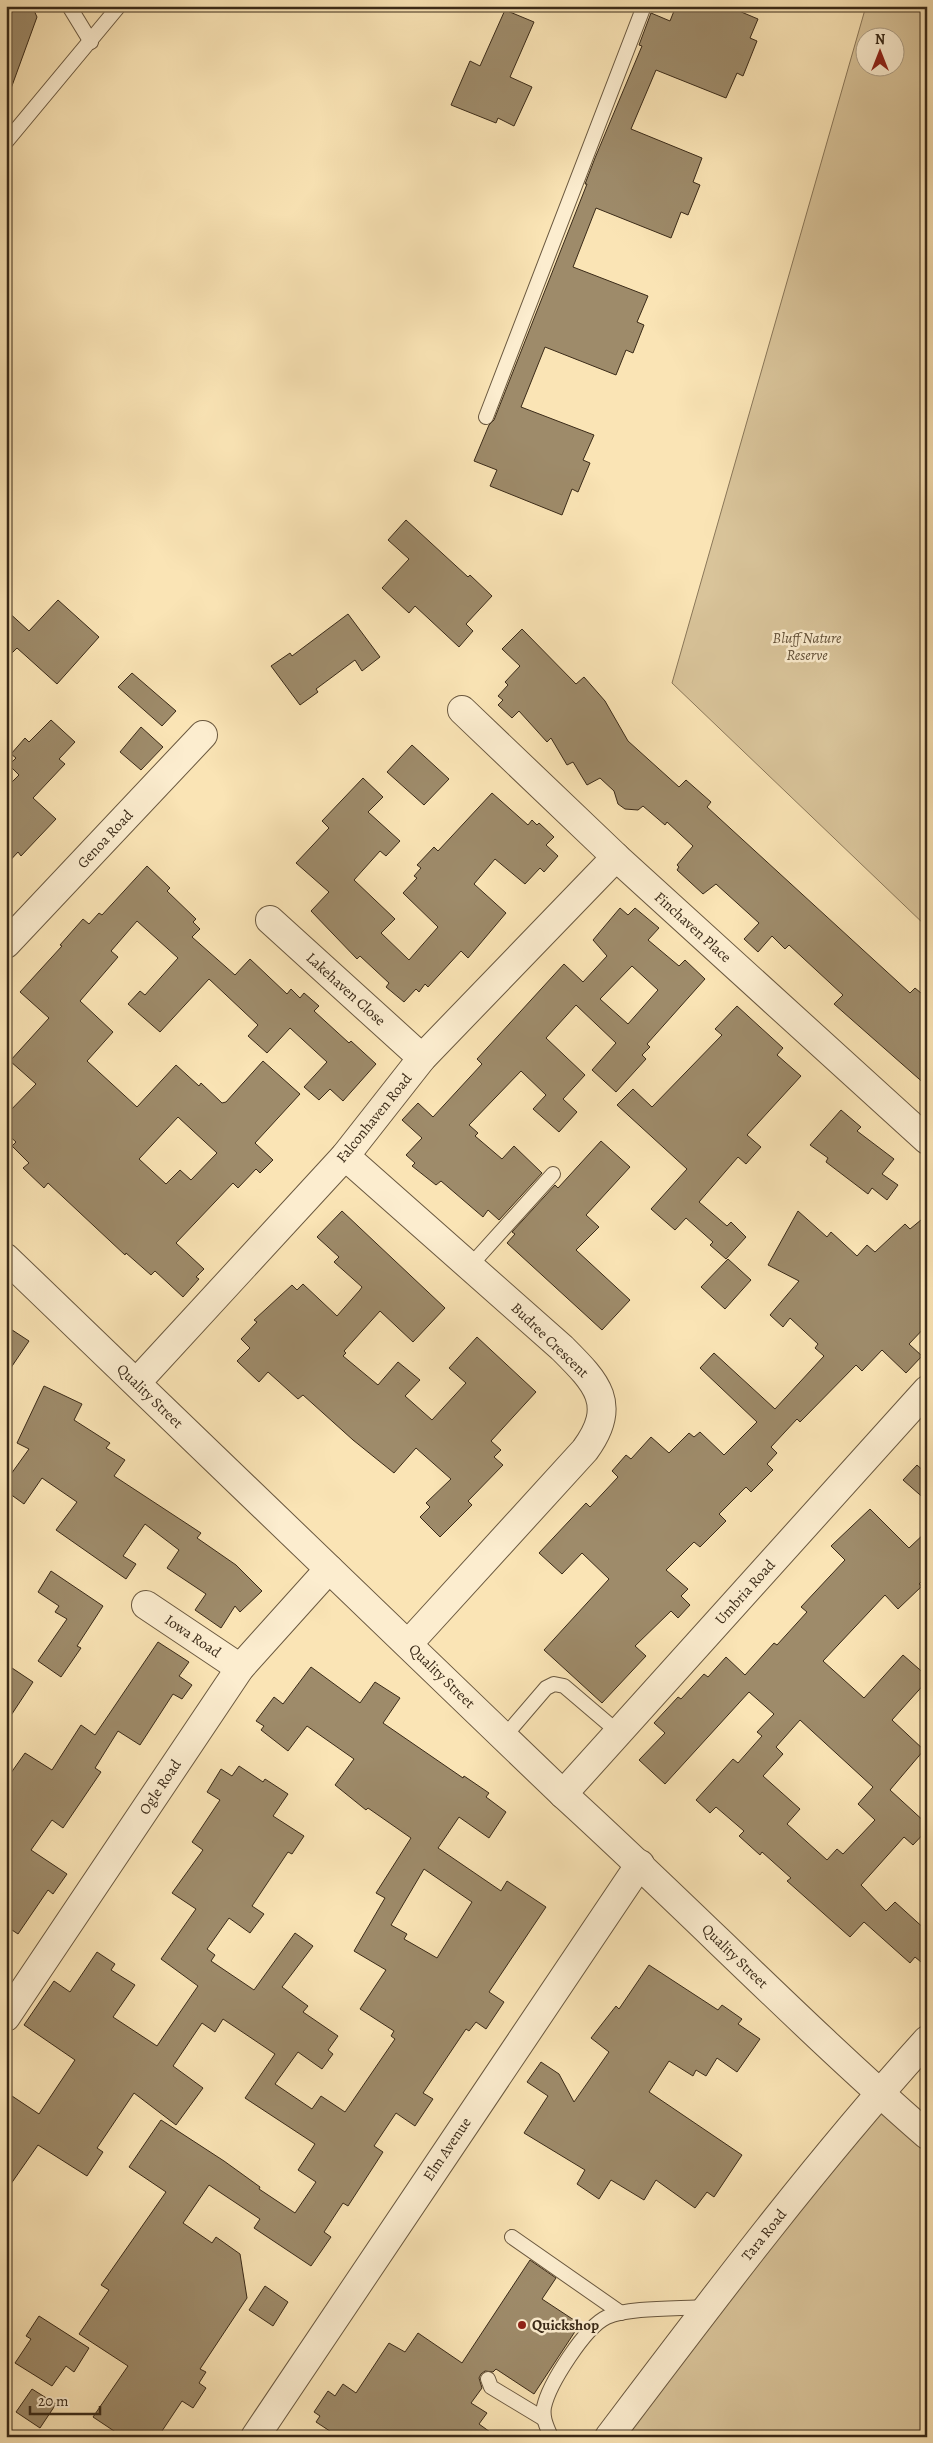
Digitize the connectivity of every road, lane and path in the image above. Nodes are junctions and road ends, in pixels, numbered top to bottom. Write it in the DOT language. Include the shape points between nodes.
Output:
graph roads {
  1 [pos="69,6"];
  2 [pos="120,6"];
  3 [pos="644,6"];
  4 [pos="91,42"];
  5 [pos="6,142"];
  6 [pos="486,417"];
  7 [pos="462,710"];
  8 [pos="203,735"];
  9 [pos="616,857"];
  10 [pos="270,920"];
  11 [pos="6,944"];
  12 [pos="422,1058"];
  13 [pos="927,1140"];
  14 [pos="345,1156"];
  15 [pos="553,1174"];
  16 [pos="6,1258"];
  17 [pos="470,1266"];
  18 [pos="137,1382"];
  19 [pos="927,1390"];
  20 [pos="329,1568"];
  21 [pos="146,1605"];
  22 [pos="409,1643"];
  23 [pos="240,1668"];
  24 [pos="618,1732"];
  25 [pos="504,1737"];
  26 [pos="563,1794"];
  27 [pos="640,1864"];
  28 [pos="6,2017"];
  29 [pos="927,2040"];
  30 [pos="879,2093"];
  31 [pos="927,2135"];
  32 [pos="512,2237"];
  33 [pos="706,2308"];
  34 [pos="621,2313"];
  35 [pos="488,2379"];
  36 [pos="544,2419"];
  37 [pos="255,2437"];
  38 [pos="551,2437"];
  39 [pos="609,2437"];
  1 -- 4 [label="lane"];
  2 -- 4 [label="lane"];
  3 -- 6 [label="lane"];
  4 -- 5 [label="lane"];
  7 -- 9 [label="street, Finchaven Place"];
  8 -- 11 [label="street, Genoa Road"];
  9 -- 12 [label="street, Falconhaven Road"];
  9 -- 13 [label="street, Finchaven Place"];
  10 -- 12 [label="street, Lakehaven Close"];
  12 -- 14 [label="street, Falconhaven Road"];
  14 -- 17 [label="street, Budree Crescent"];
  14 -- 18 [label="street, Falconhaven Road"];
  15 -- 17 [label="lane"];
  16 -- 18 [label="street, Quality Street"];
  17 -- 22 [label="street, Budree Crescent" via="587,1373 598,1389 602,1419 598,1434 585,1450"];
  18 -- 20 [label="street, Quality Street"];
  19 -- 24 [label="street, Umbria Road"];
  20 -- 22 [label="street, Quality Street"];
  20 -- 23 [label="street, Ogle Road"];
  21 -- 23 [label="street, Iowa Road"];
  22 -- 25 [label="street, Quality Street"];
  23 -- 28 [label="street, Ogle Road"];
  24 -- 25 [label="lane" via="564,1686 554,1684 546,1688"];
  24 -- 26 [label="street, Umbria Road"];
  25 -- 26 [label="street, Quality Street"];
  26 -- 27 [label="street, Quality Street"];
  27 -- 30 [label="street, Quality Street"];
  27 -- 37 [label="street, Elm Avenue"];
  29 -- 30 [label="street, Tara Road"];
  30 -- 31 [label="street, Quality Street"];
  30 -- 33 [label="street, Tara Road"];
  32 -- 34 [label="lane"];
  33 -- 34 [label="lane"];
  33 -- 39 [label="street, Tara Road"];
  34 -- 36 [label="lane" via="597,2324 580,2344 552,2387 544,2408"];
  35 -- 36 [label="lane" via="491,2387"];
  36 -- 38 [label="lane"];
}
